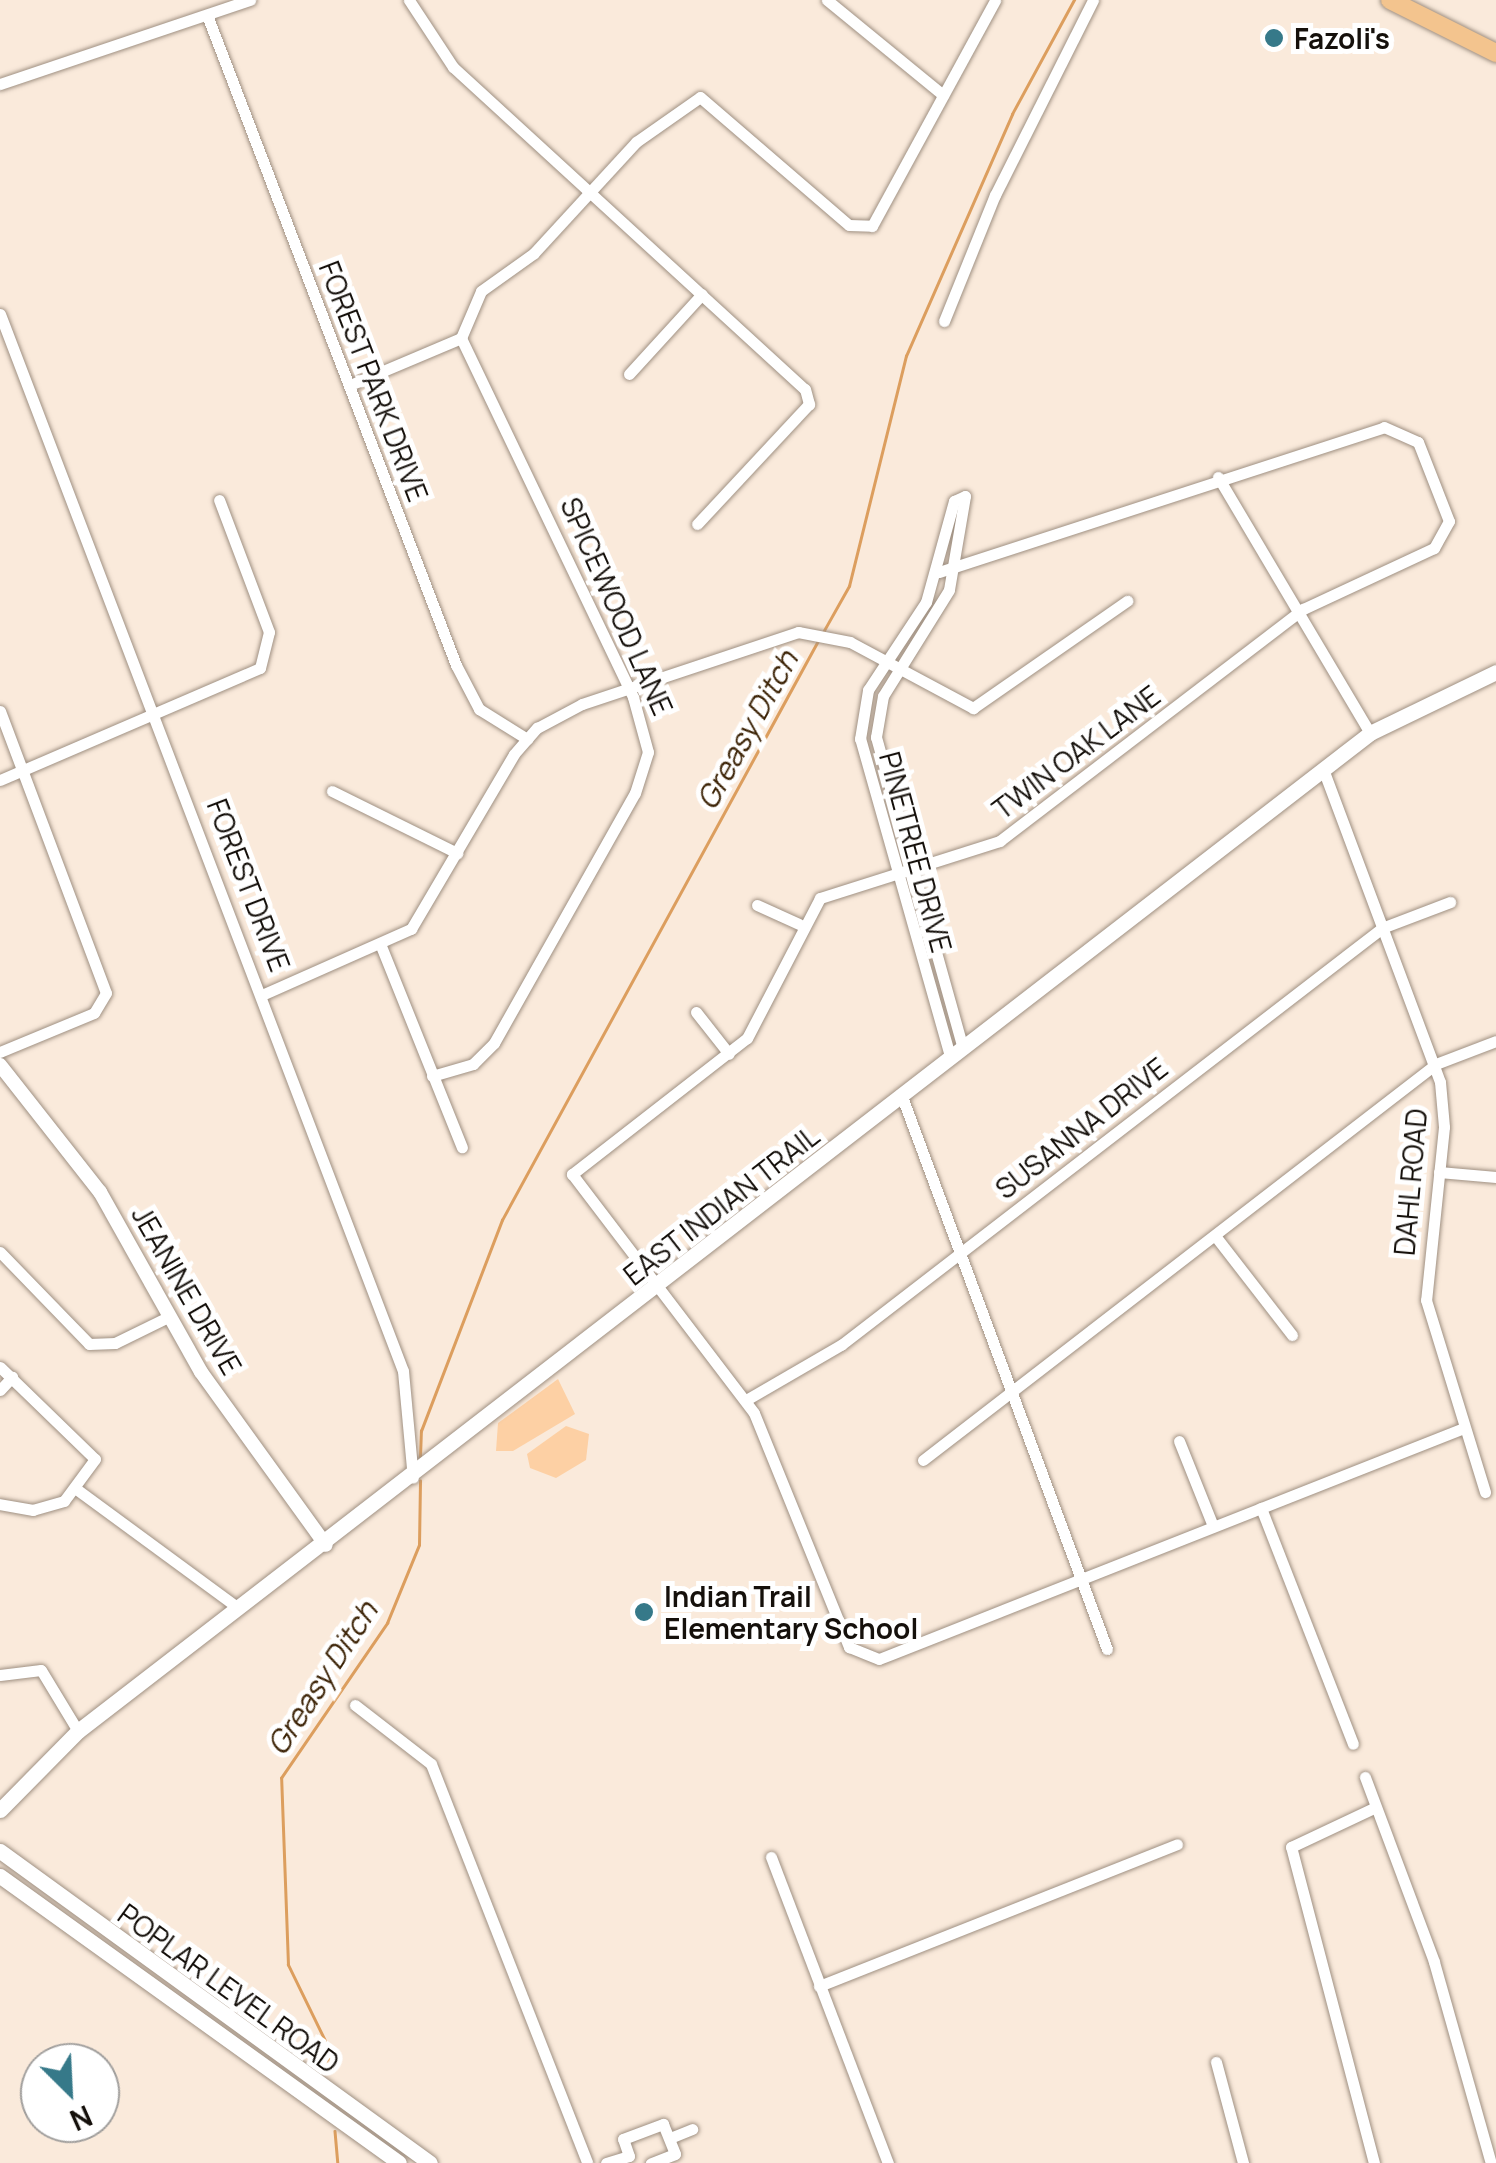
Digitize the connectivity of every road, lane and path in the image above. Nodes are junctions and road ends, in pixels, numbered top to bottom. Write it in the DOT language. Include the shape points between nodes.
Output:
graph roads {
  1 [pos="250,0"];
  2 [pos="410,0"];
  3 [pos="827,0"];
  4 [pos="995,0"];
  5 [pos="1093,0"];
  6 [pos="1390,0"];
  7 [pos="207,15"];
  8 [pos="1496,53"];
  9 [pos="0,84"];
  10 [pos="943,96"];
  11 [pos="590,194"];
  12 [pos="702,294"];
  13 [pos="0,314"];
  14 [pos="944,321"];
  15 [pos="460,338"];
  16 [pos="629,374"];
  17 [pos="350,385"];
  18 [pos="1218,478"];
  19 [pos="219,500"];
  20 [pos="697,524"];
  21 [pos="956,569"];
  22 [pos="939,572"];
  23 [pos="1127,600"];
  24 [pos="1297,614"];
  25 [pos="884,661"];
  26 [pos="901,666"];
  27 [pos="1496,672"];
  28 [pos="628,687"];
  29 [pos="0,711"];
  30 [pos="156,715"];
  31 [pos="1370,733"];
  32 [pos="527,738"];
  33 [pos="1323,770"];
  34 [pos="23,771"];
  35 [pos="0,780"];
  36 [pos="332,791"];
  37 [pos="457,852"];
  38 [pos="910,872"];
  39 [pos="894,877"];
  40 [pos="1450,902"];
  41 [pos="757,905"];
  42 [pos="800,924"];
  43 [pos="1382,928"];
  44 [pos="381,946"];
  45 [pos="264,994"];
  46 [pos="696,1012"];
  47 [pos="1496,1041"];
  48 [pos="956,1051"];
  49 [pos="0,1052"];
  50 [pos="729,1054"];
  51 [pos="0,1064"];
  52 [pos="1433,1067"];
  53 [pos="432,1076"];
  54 [pos="901,1094"];
  55 [pos="462,1146"];
  56 [pos="1439,1172"];
  57 [pos="1496,1177"];
  58 [pos="1216,1237"];
  59 [pos="0,1252"];
  60 [pos="961,1252"];
  61 [pos="659,1287"];
  62 [pos="170,1316"];
  63 [pos="1292,1334"];
  64 [pos="0,1367"];
  65 [pos="12,1377"];
  66 [pos="0,1390"];
  67 [pos="1013,1393"];
  68 [pos="746,1400"];
  69 [pos="1464,1428"];
  70 [pos="1179,1441"];
  71 [pos="924,1460"];
  72 [pos="413,1478"];
  73 [pos="79,1491"];
  74 [pos="1485,1492"];
  75 [pos="0,1504"];
  76 [pos="1261,1508"];
  77 [pos="1213,1526"];
  78 [pos="326,1544"];
  79 [pos="1082,1579"];
  80 [pos="238,1608"];
  81 [pos="1107,1649"];
  82 [pos="0,1676"];
  83 [pos="355,1705"];
  84 [pos="78,1731"];
  85 [pos="1353,1744"];
  86 [pos="1365,1777"];
  87 [pos="1374,1808"];
  88 [pos="0,1810"];
  89 [pos="1177,1844"];
  90 [pos="0,1851"];
  91 [pos="771,1856"];
  92 [pos="0,1876"];
  93 [pos="819,1986"];
  94 [pos="1216,2062"];
  95 [pos="692,2129"];
  96 [pos="670,2138"];
  97 [pos="631,2160"];
  98 [pos="399,2163"];
  99 [pos="430,2163"];
  100 [pos="586,2163"];
  101 [pos="606,2163"];
  102 [pos="651,2163"];
  103 [pos="888,2163"];
  104 [pos="1243,2163"];
  105 [pos="1374,2163"];
  106 [pos="1490,2163"];
  1 -- 7 [label="street"];
  2 -- 11 [label="street" via="453,67"];
  3 -- 10 [label="street"];
  4 -- 10 [label="street"];
  5 -- 14 [label="street" via="994,195"];
  6 -- 8 [label="main road"];
  7 -- 9 [label="street"];
  7 -- 17 [label="street, FOREST PARK DRIVE"];
  10 -- 11 [label="street" via="863,228 705,98 636,142"];
  11 -- 12 [label="street"];
  11 -- 15 [label="street" via="534,253 475,296"];
  12 -- 16 [label="street"];
  12 -- 20 [label="street" via="808,398"];
  13 -- 30 [label="street, FOREST DRIVE"];
  15 -- 17 [label="street"];
  15 -- 28 [label="street, SPICEWOOD LANE"];
  17 -- 32 [label="street, FOREST PARK DRIVE" via="469,692 486,716"];
  18 -- 21 [label="street"];
  18 -- 24 [label="street"];
  18 -- 24 [label="street, TWIN OAK LANE" via="1392,428 1418,442 1449,521 1434,548"];
  19 -- 30 [label="street" via="269,652 253,674"];
  21 -- 22 [label="street"];
  21 -- 22 [label="street, PINETREE DRIVE" via="965,496 954,501"];
  21 -- 26 [label="street, PINETREE DRIVE"];
  22 -- 25 [label="street, PINETREE DRIVE"];
  23 -- 26 [label="street" via="972,708"];
  24 -- 31 [label="street"];
  24 -- 38 [label="street, TWIN OAK LANE" via="1028,823 978,852"];
  25 -- 26 [label="street"];
  25 -- 28 [label="street" via="838,638 808,634"];
  25 -- 39 [label="street, PINETREE DRIVE" via="860,738"];
  26 -- 38 [label="street, PINETREE DRIVE" via="883,696 876,737"];
  27 -- 31 [label="main road, EAST INDIAN TRAIL"];
  28 -- 32 [label="street"];
  28 -- 53 [label="street, SPICEWOOD LANE" via="648,740 635,793 494,1043 473,1064"];
  29 -- 34 [label="street"];
  30 -- 34 [label="street"];
  30 -- 45 [label="street, FOREST DRIVE"];
  31 -- 33 [label="main road, EAST INDIAN TRAIL"];
  32 -- 37 [label="street"];
  33 -- 43 [label="street, DAHL ROAD"];
  33 -- 48 [label="main road, EAST INDIAN TRAIL"];
  34 -- 35 [label="street"];
  34 -- 49 [label="street" via="106,993 94,1013"];
  36 -- 37 [label="street"];
  37 -- 44 [label="street" via="415,925"];
  38 -- 39 [label="street, TWIN OAK LANE"];
  38 -- 48 [label="street, PINETREE DRIVE"];
  39 -- 42 [label="street, TWIN OAK LANE" via="829,894"];
  39 -- 48 [label="street, PINETREE DRIVE"];
  40 -- 43 [label="street, SUSANNA DRIVE"];
  41 -- 42 [label="street"];
  42 -- 50 [label="street, TWIN OAK LANE" via="768,1008"];
  43 -- 52 [label="street, DAHL ROAD"];
  43 -- 60 [label="street, SUSANNA DRIVE"];
  44 -- 45 [label="street"];
  44 -- 53 [label="street"];
  45 -- 72 [label="street, FOREST DRIVE" via="410,1390 404,1458"];
  46 -- 50 [label="street"];
  47 -- 52 [label="street"];
  48 -- 54 [label="main road, EAST INDIAN TRAIL"];
  50 -- 61 [label="street, TWIN OAK LANE" via="572,1174"];
  51 -- 62 [label="street, JEANINE DRIVE" via="100,1192"];
  52 -- 56 [label="street, DAHL ROAD" via="1444,1105"];
  52 -- 58 [label="street"];
  53 -- 55 [label="street"];
  54 -- 60 [label="street"];
  54 -- 61 [label="main road, EAST INDIAN TRAIL"];
  56 -- 57 [label="street"];
  56 -- 69 [label="street, DAHL ROAD" via="1426,1300"];
  58 -- 63 [label="street"];
  58 -- 67 [label="street"];
  59 -- 62 [label="street" via="89,1344 114,1343"];
  60 -- 67 [label="street"];
  60 -- 68 [label="street, SUSANNA DRIVE" via="841,1345"];
  61 -- 68 [label="street"];
  61 -- 72 [label="main road, EAST INDIAN TRAIL"];
  62 -- 78 [label="street, JEANINE DRIVE"];
  64 -- 65 [label="street"];
  65 -- 66 [label="street"];
  65 -- 73 [label="street" via="91,1446 94,1464"];
  67 -- 71 [label="street"];
  67 -- 79 [label="street"];
  68 -- 79 [label="street" via="848,1648 866,1660"];
  69 -- 74 [label="street, DAHL ROAD"];
  69 -- 76 [label="street"];
  70 -- 77 [label="street"];
  72 -- 78 [label="main road, EAST INDIAN TRAIL"];
  73 -- 75 [label="street" via="33,1510"];
  73 -- 80 [label="street"];
  76 -- 77 [label="street"];
  76 -- 85 [label="street"];
  77 -- 79 [label="street"];
  78 -- 80 [label="main road, EAST INDIAN TRAIL"];
  79 -- 81 [label="street"];
  80 -- 84 [label="main road, EAST INDIAN TRAIL"];
  82 -- 84 [label="street" via="41,1670"];
  83 -- 100 [label="street" via="431,1764"];
  84 -- 88 [label="main road, EAST INDIAN TRAIL"];
  86 -- 87 [label="street"];
  87 -- 105 [label="street" via="1291,1847"];
  87 -- 106 [label="street" via="1434,1962"];
  89 -- 93 [label="street"];
  90 -- 99 [label="main road, POPLAR LEVEL ROAD"];
  91 -- 93 [label="street"];
  92 -- 98 [label="main road, POPLAR LEVEL ROAD"];
  93 -- 103 [label="street"];
  94 -- 104 [label="street"];
  95 -- 96 [label="street"];
  96 -- 97 [label="street" via="663,2124 623,2140"];
  96 -- 102 [label="street" via="675,2154"];
  97 -- 101 [label="street"];
}
